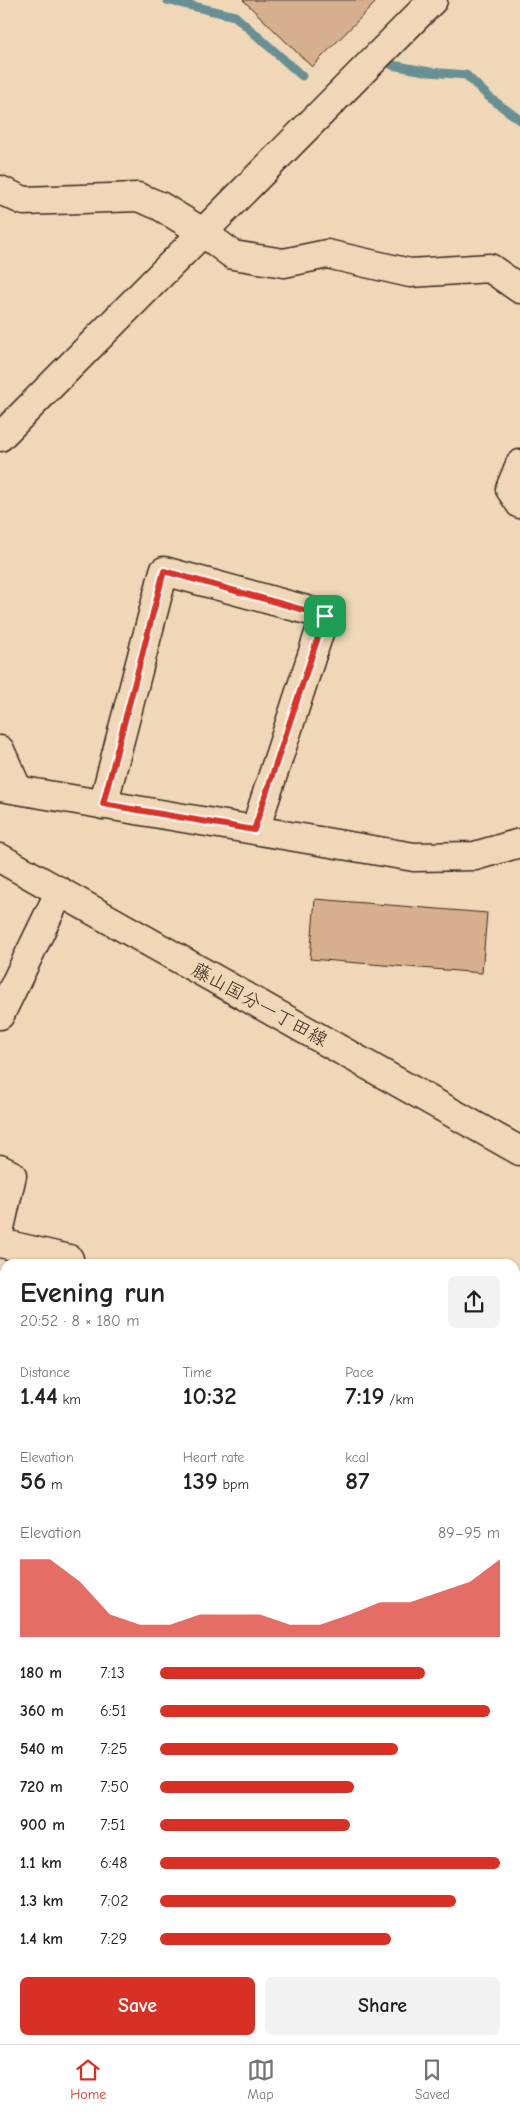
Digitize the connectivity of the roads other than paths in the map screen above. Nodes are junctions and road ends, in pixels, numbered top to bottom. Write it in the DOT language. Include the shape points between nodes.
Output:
graph roads {
  1 [pos="433,0"];
  2 [pos="0,190"];
  3 [pos="204,233"];
  4 [pos="520,289"];
  5 [pos="0,437"];
  6 [pos="520,464"];
  7 [pos="520,504"];
  8 [pos="0,750"];
  9 [pos="9,789"];
  10 [pos="103,804"];
  11 [pos="254,830"];
  12 [pos="520,843"];
  13 [pos="0,858"];
  14 [pos="60,891"];
  15 [pos="0,1015"];
  16 [pos="520,1151"];
  17 [pos="0,1169"];
  18 [pos="0,1228"];
  19 [pos="0,1243"];
  20 [pos="69,1259"];
  1 -- 3 [label="street"];
  2 -- 3 [label="street" via="24,201 138,197 160,206"];
  3 -- 4 [label="street" via="233,255 284,263 328,254 410,273 490,268"];
  3 -- 5 [label="street"];
  6 -- 7 [label="street" via="510,490"];
  8 -- 9 [label="street"];
  9 -- 10 [label="street"];
  10 -- 11 [label="street"];
  10 -- 11 [label="street" via="164,571 325,616"];
  11 -- 12 [label="street" via="414,857 475,856"];
  13 -- 14 [label="street, 藤山国分一丁田線"];
  14 -- 15 [label="street"];
  14 -- 16 [label="street, 藤山国分一丁田線"];
  17 -- 18 [label="street" via="12,1175"];
  19 -- 20 [label="street"];
}
